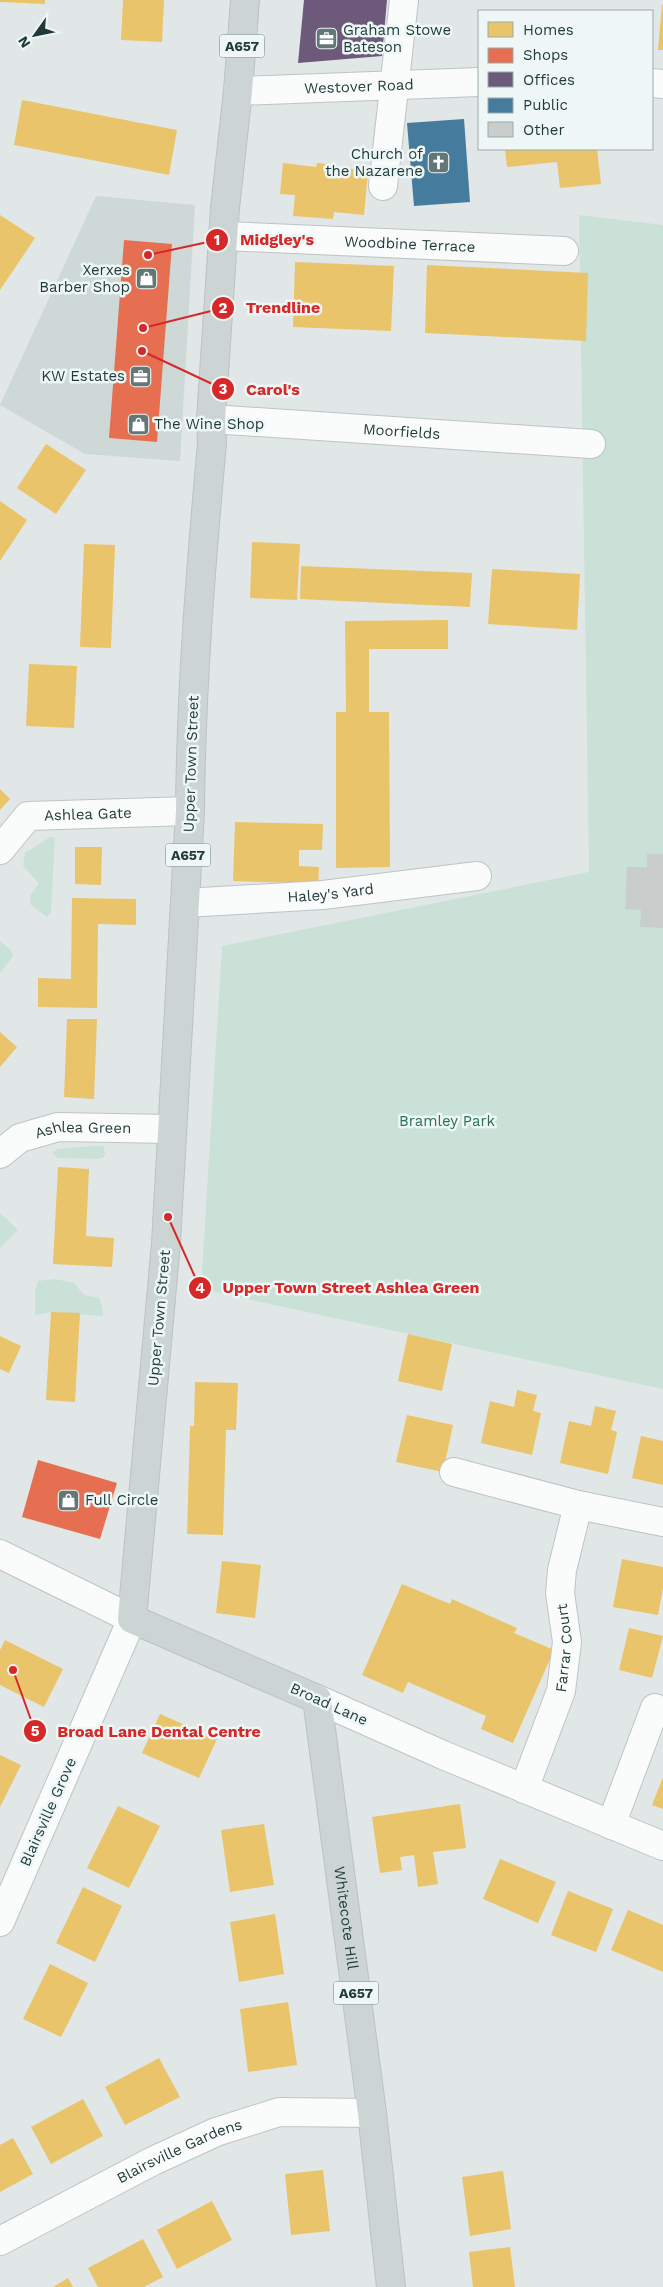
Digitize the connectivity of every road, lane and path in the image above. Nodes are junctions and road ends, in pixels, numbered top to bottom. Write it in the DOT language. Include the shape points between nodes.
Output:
graph roads {
  1 [pos="245,0"];
  2 [pos="404,0"];
  3 [pos="478,82"];
  4 [pos="395,85"];
  5 [pos="238,91"];
  6 [pos="383,186"];
  7 [pos="225,236"];
  8 [pos="564,251"];
  9 [pos="211,419"];
  10 [pos="591,444"];
  11 [pos="190,811"];
  12 [pos="0,850"];
  13 [pos="477,876"];
  14 [pos="185,903"];
  15 [pos="172,1129"];
  16 [pos="0,1154"];
  17 [pos="454,1472"];
  18 [pos="578,1505"];
  19 [pos="663,1522"];
  20 [pos="0,1554"];
  21 [pos="132,1619"];
  22 [pos="317,1699"];
  23 [pos="656,1708"];
  24 [pos="524,1789"];
  25 [pos="610,1824"];
  26 [pos="663,1846"];
  27 [pos="0,1922"];
  28 [pos="372,2113"];
  29 [pos="0,2241"];
  30 [pos="391,2287"];
  1 -- 5 [label="main road, Upper Town Street / A657"];
  2 -- 4 [label="street"];
  3 -- 4 [label="street, Westover Road"];
  4 -- 5 [label="street, Westover Road"];
  4 -- 6 [label="street"];
  5 -- 7 [label="main road, Upper Town Street / A657"];
  7 -- 8 [label="street, Woodbine Terrace"];
  7 -- 9 [label="main road, Upper Town Street / A657"];
  9 -- 10 [label="street, Moorfields"];
  9 -- 11 [label="main road, Upper Town Street / A657" via="191,741"];
  11 -- 12 [label="street, Ashlea Gate" via="28,816"];
  11 -- 14 [label="main road, Upper Town Street / A657"];
  13 -- 14 [label="street, Haley's Yard" via="323,895"];
  14 -- 15 [label="main road, Upper Town Street / A657"];
  15 -- 16 [label="street, Ashlea Green" via="58,1126 20,1138"];
  15 -- 21 [label="main road, Upper Town Street / A657" via="166,1243"];
  17 -- 18 [label="street"];
  18 -- 19 [label="street"];
  18 -- 24 [label="street, Farrar Court" via="562,1570 560,1593 567,1642 561,1691"];
  20 -- 21 [label="street, Broad Lane"];
  21 -- 22 [label="main road, Broad Lane"];
  21 -- 27 [label="street, Blairsville Grove"];
  22 -- 24 [label="street, Broad Lane"];
  22 -- 28 [label="main road, Whitecote Hill / A657"];
  23 -- 25 [label="street"];
  24 -- 25 [label="street, Broad Lane"];
  25 -- 26 [label="street, Broad Lane"];
  28 -- 29 [label="street, Blairsville Gardens" via="279,2112 216,2132"];
  28 -- 30 [label="main road, Whitecote Hill / A657"];
}
